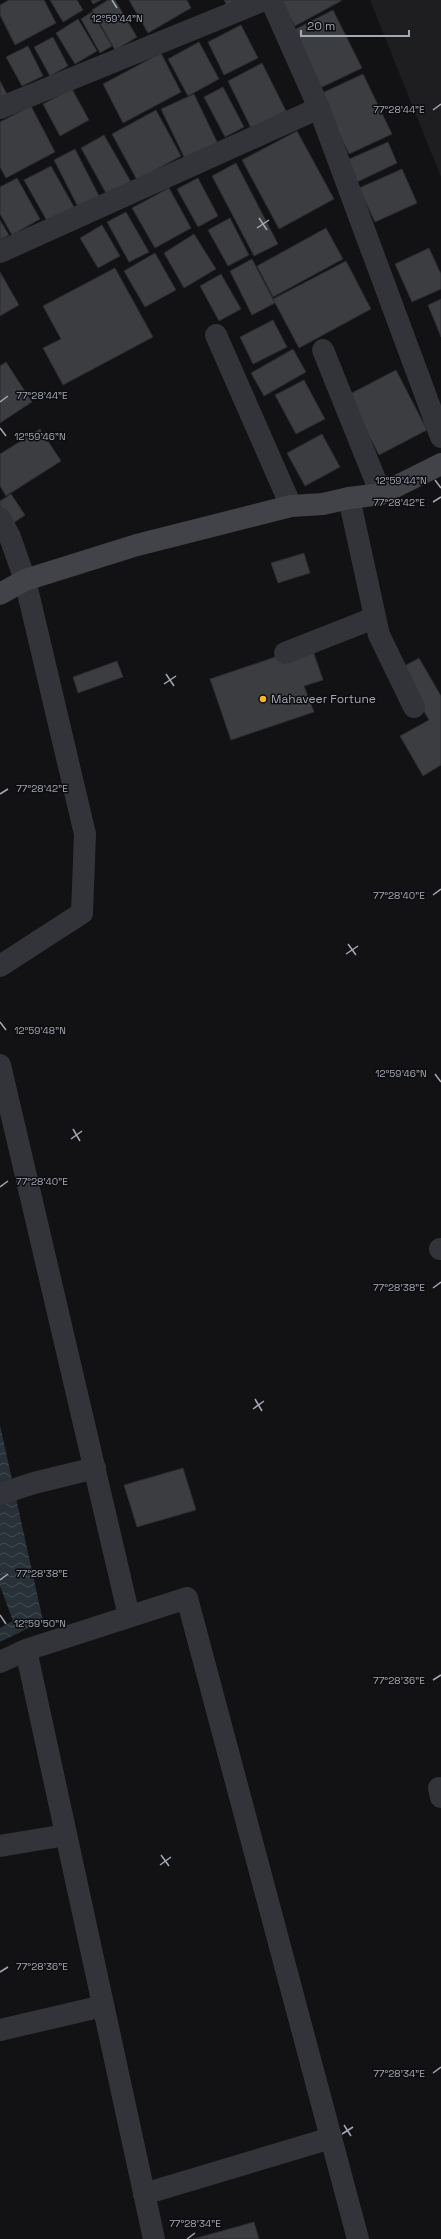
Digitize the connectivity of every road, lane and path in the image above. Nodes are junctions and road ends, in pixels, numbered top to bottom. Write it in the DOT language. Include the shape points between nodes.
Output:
graph roads {
  1 [pos="264,0"];
  2 [pos="271,0"];
  3 [pos="0,108"];
  4 [pos="319,108"];
  5 [pos="0,252"];
  6 [pos="216,335"];
  7 [pos="323,350"];
  8 [pos="441,437"];
  9 [pos="441,464"];
  10 [pos="381,494"];
  11 [pos="349,498"];
  12 [pos="291,506"];
  13 [pos="0,518"];
  14 [pos="25,580"];
  15 [pos="0,594"];
  16 [pos="374,618"];
  17 [pos="285,653"];
  18 [pos="414,707"];
  19 [pos="0,966"];
  20 [pos="0,1065"];
  21 [pos="95,1468"];
  22 [pos="8,1492"];
  23 [pos="129,1616"];
  24 [pos="26,1650"];
  25 [pos="0,1662"];
  26 [pos="66,1835"];
  27 [pos="0,1846"];
  28 [pos="103,2006"];
  29 [pos="0,2030"];
  30 [pos="331,2138"];
  31 [pos="144,2194"];
  32 [pos="154,2239"];
  33 [pos="358,2239"];
  1 -- 3 [label="street"];
  2 -- 4 [label="street"];
  4 -- 5 [label="street"];
  4 -- 8 [label="street"];
  6 -- 12 [label="street"];
  7 -- 10 [label="street"];
  9 -- 10 [label="street"];
  10 -- 11 [label="street"];
  11 -- 12 [label="street" via="323,504"];
  11 -- 16 [label="street"];
  12 -- 14 [label="street" via="137,544"];
  13 -- 14 [label="street" via="10,536"];
  14 -- 15 [label="street"];
  14 -- 19 [label="street" via="85,834 82,914"];
  16 -- 17 [label="street"];
  16 -- 18 [label="street"];
  20 -- 21 [label="street"];
  21 -- 22 [label="street"];
  21 -- 23 [label="street"];
  23 -- 24 [label="street"];
  23 -- 30 [label="street" via="187,1598"];
  24 -- 25 [label="street"];
  24 -- 26 [label="street"];
  26 -- 27 [label="street"];
  26 -- 28 [label="street"];
  28 -- 29 [label="street"];
  28 -- 31 [label="street"];
  30 -- 31 [label="street"];
  30 -- 33 [label="street"];
  31 -- 32 [label="street"];
}
